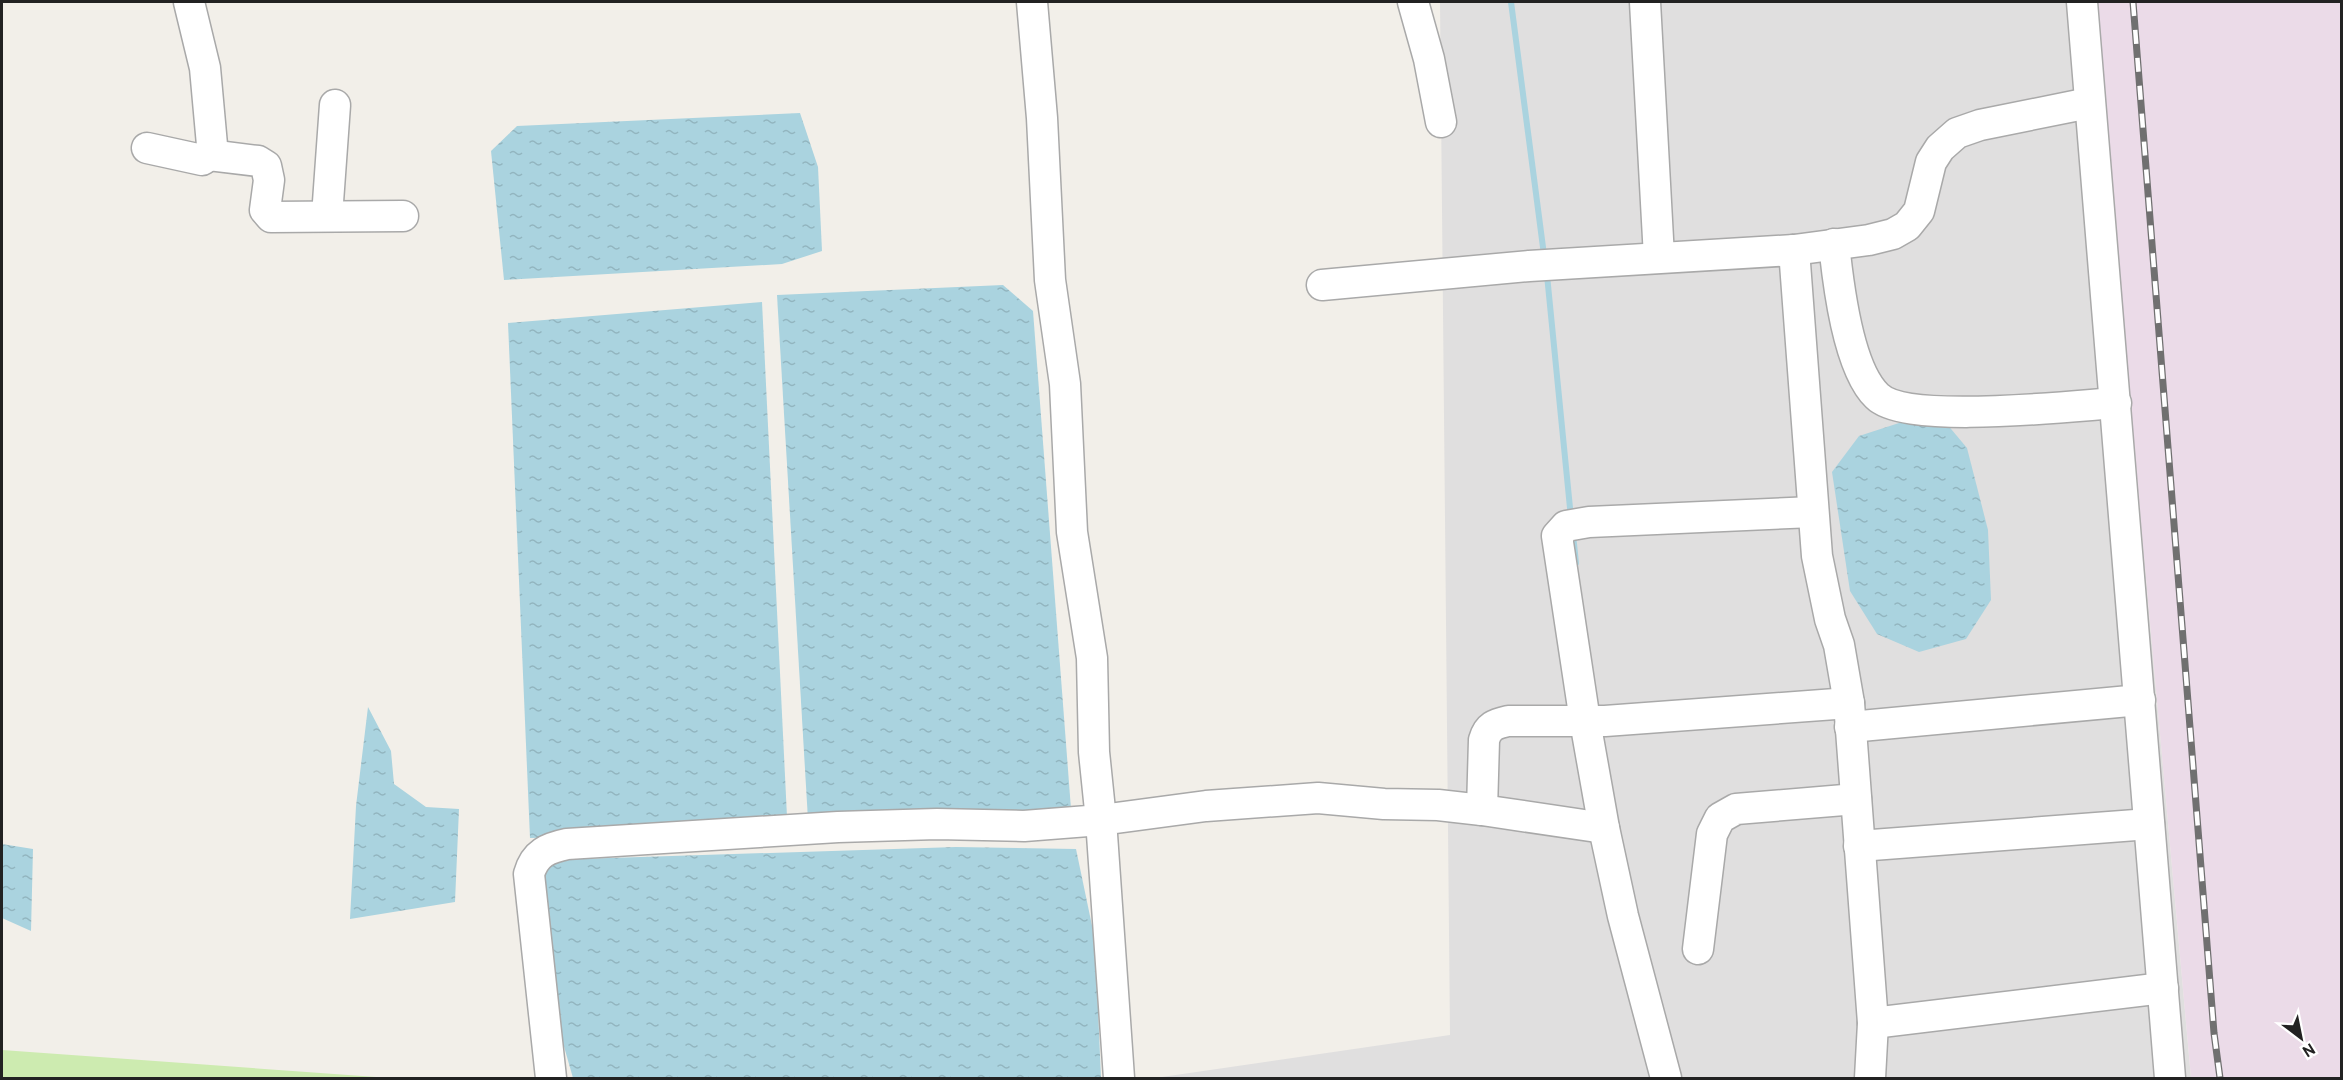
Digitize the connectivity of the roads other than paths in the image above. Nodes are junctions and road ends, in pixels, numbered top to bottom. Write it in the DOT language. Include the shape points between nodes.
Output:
graph roads {
  1 [pos="189,2"];
  2 [pos="1032,2"];
  3 [pos="1413,2"];
  4 [pos="1645,2"];
  5 [pos="2082,2"];
  6 [pos="2090,103"];
  7 [pos="335,105"];
  8 [pos="1441,122"];
  9 [pos="147,148"];
  10 [pos="209,155"];
  11 [pos="327,216"];
  12 [pos="403,216"];
  13 [pos="1834,244"];
  14 [pos="1794,250"];
  15 [pos="1659,257"];
  16 [pos="1322,285"];
  17 [pos="2116,403"];
  18 [pos="1813,512"];
  19 [pos="2140,700"];
  20 [pos="1850,715"];
  21 [pos="1593,721"];
  22 [pos="1856,799"];
  23 [pos="1482,810"];
  24 [pos="1101,820"];
  25 [pos="2149,824"];
  26 [pos="1604,828"];
  27 [pos="1859,846"];
  28 [pos="1698,949"];
  29 [pos="2163,988"];
  30 [pos="1873,1023"];
  31 [pos="551,1078"];
  32 [pos="1119,1078"];
  33 [pos="1666,1078"];
  34 [pos="1870,1078"];
  35 [pos="2170,1078"];
  1 -- 10 [label="street" via="205,68 212,145"];
  2 -- 24 [label="street" via="1050,280 1065,384 1072,532 1092,658 1094,752"];
  3 -- 8 [label="street"];
  4 -- 15 [label="street"];
  5 -- 6 [label="street"];
  6 -- 13 [label="street" via="1957,133 1931,162 1919,211 1907,226 1869,240"];
  6 -- 17 [label="street"];
  7 -- 11 [label="street"];
  9 -- 10 [label="street" via="202,160"];
  10 -- 11 [label="street" via="258,161 266,166 269,180 265,210 271,217"];
  11 -- 12 [label="street"];
  13 -- 14 [label="street"];
  13 -- 17 [label="street" via="1851,344 1877,397 1902,409 2000,412"];
  14 -- 15 [label="street"];
  14 -- 18 [label="street"];
  15 -- 16 [label="street"];
  17 -- 19 [label="street"];
  18 -- 20 [label="street" via="1823,590 1839,645"];
  18 -- 21 [label="street" via="1572,525 1558,532"];
  19 -- 20 [label="street"];
  19 -- 25 [label="street"];
  20 -- 21 [label="street"];
  20 -- 22 [label="street"];
  21 -- 23 [label="street" via="1508,721 1487,729"];
  21 -- 26 [label="street"];
  22 -- 27 [label="street"];
  22 -- 28 [label="street" via="1736,809 1720,818 1712,834"];
  23 -- 24 [label="street" via="1318,798 1206,806"];
  23 -- 26 [label="street"];
  24 -- 31 [label="street" via="1024,826 838,827 549,848 532,864 529,874"];
  24 -- 32 [label="street"];
  25 -- 27 [label="street"];
  25 -- 29 [label="street"];
  26 -- 33 [label="street"];
  27 -- 30 [label="street"];
  29 -- 30 [label="street"];
  29 -- 35 [label="street"];
  30 -- 34 [label="street"];
}
